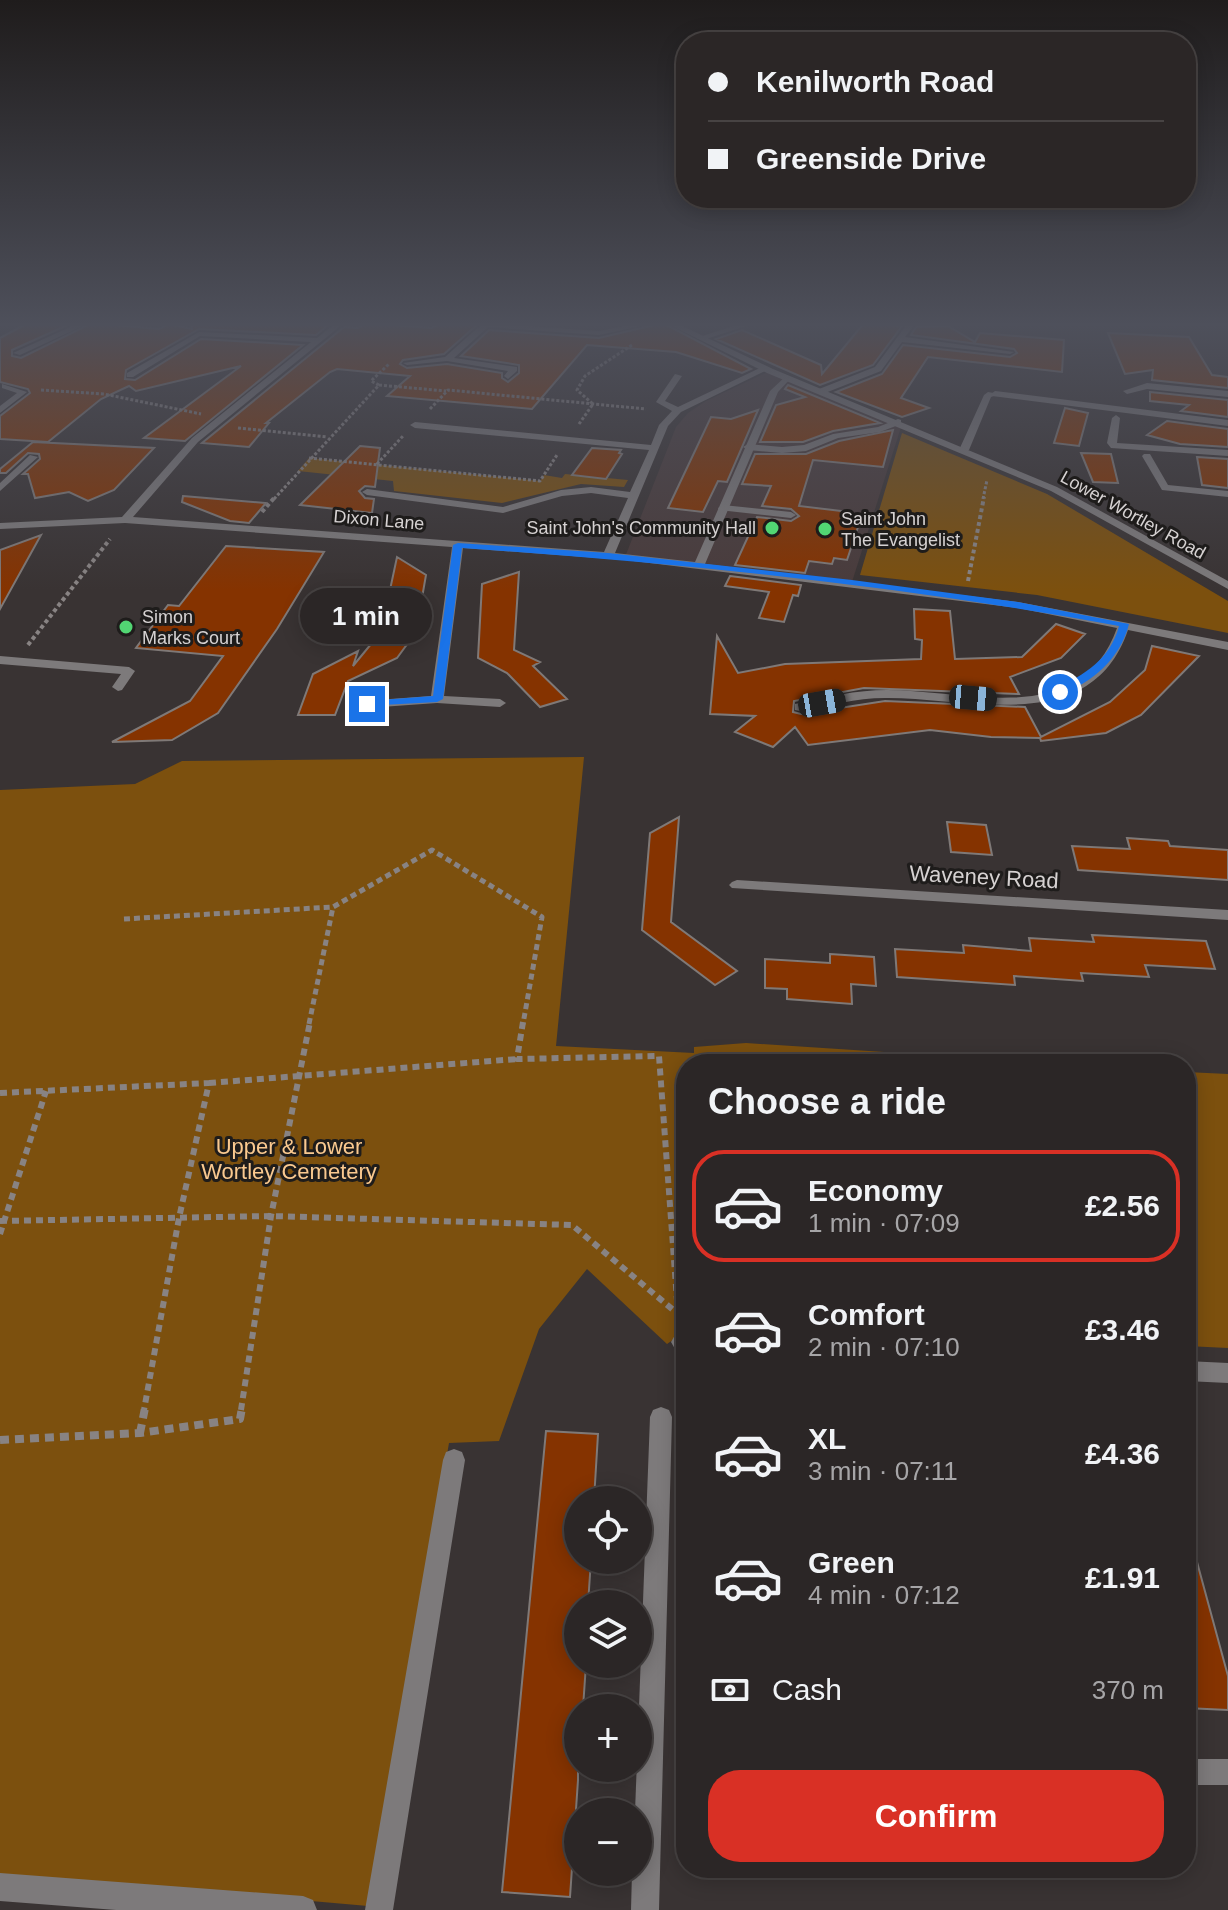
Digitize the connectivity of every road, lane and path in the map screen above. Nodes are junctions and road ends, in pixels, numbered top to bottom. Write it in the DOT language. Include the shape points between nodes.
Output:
graph roads {
  1 [pos="192,412"];
  2 [pos="228,412"];
  3 [pos="352,412"];
  4 [pos="427,412"];
  5 [pos="587,412"];
  6 [pos="675,412"];
  7 [pos="764,412"];
  8 [pos="874,412"];
  9 [pos="981,412"];
  10 [pos="1141,412"];
  11 [pos="221,418"];
  12 [pos="1116,418"];
  13 [pos="898,422"];
  14 [pos="1228,423"];
  15 [pos="213,425"];
  16 [pos="415,425"];
  17 [pos="328,437"];
  18 [pos="568,439"];
  19 [pos="748,447"];
  20 [pos="654,448"];
  21 [pos="964,450"];
  22 [pos="1228,453"];
  23 [pos="1147,456"];
  24 [pos="33,457"];
  25 [pos="309,458"];
  26 [pos="990,462"];
  27 [pos="376,464"];
  28 [pos="0,488"];
  29 [pos="367,492"];
  30 [pos="1228,494"];
  31 [pos="635,496"];
  32 [pos="270,503"];
  33 [pos="723,508"];
  34 [pos="791,515"];
  35 [pos="125,520"];
  36 [pos="0,526"];
  37 [pos="458,545"];
  38 [pos="608,556"];
  39 [pos="699,565"];
  40 [pos="1228,586"];
  41 [pos="965,597"];
  42 [pos="1124,624"];
  43 [pos="1228,646"];
  44 [pos="0,660"];
  45 [pos="15,662"];
  46 [pos="118,687"];
  47 [pos="437,699"];
  48 [pos="500,703"];
  49 [pos="367,704"];
  50 [pos="800,707"];
  51 [pos="737,885"];
  52 [pos="333,907"];
  53 [pos="1228,915"];
  54 [pos="124,919"];
  55 [pos="517,1059"];
  56 [pos="299,1076"];
  57 [pos="209,1083"];
  58 [pos="46,1091"];
  59 [pos="0,1093"];
  60 [pos="271,1216"];
  61 [pos="179,1218"];
  62 [pos="2,1220"];
  63 [pos="0,1234"];
  64 [pos="676,1287"];
  65 [pos="676,1312"];
  66 [pos="1196,1371"];
  67 [pos="1228,1373"];
  68 [pos="661,1417"];
  69 [pos="140,1433"];
  70 [pos="0,1440"];
  71 [pos="454,1460"];
  72 [pos="1196,1772"];
  73 [pos="1228,1772"];
  74 [pos="0,1887"];
  75 [pos="303,1910"];
  76 [pos="379,1910"];
  77 [pos="645,1910"];
  1 -- 11 [label="path"];
  2 -- 11 [label="street"];
  3 -- 17 [label="path"];
  4 -- 16 [label="path"];
  5 -- 18 [label="path"];
  6 -- 20 [label="street"];
  7 -- 19 [label="street"];
  8 -- 13 [label="street, Lower Wortley Road"];
  9 -- 21 [label="street"];
  10 -- 14 [label="street"];
  11 -- 15 [label="street"];
  12 -- 22 [label="street" via="1114,446"];
  13 -- 19 [label="street" via="806,448"];
  13 -- 21 [label="street, Lower Wortley Road"];
  15 -- 17 [label="path"];
  15 -- 35 [label="street"];
  16 -- 18 [label="street"];
  16 -- 27 [label="path"];
  17 -- 25 [label="path"];
  18 -- 20 [label="street"];
  18 -- 27 [label="path" via="540,481"];
  19 -- 33 [label="street"];
  20 -- 31 [label="street"];
  21 -- 26 [label="street, Lower Wortley Road"];
  23 -- 30 [label="street" via="1165,488"];
  24 -- 28 [label="street"];
  25 -- 27 [label="path"];
  25 -- 32 [label="path"];
  26 -- 40 [label="street, Lower Wortley Road" via="1094,509"];
  26 -- 41 [label="path"];
  29 -- 31 [label="street" via="503,510 561,493 591,490"];
  31 -- 38 [label="street"];
  33 -- 34 [label="street"];
  33 -- 39 [label="street"];
  35 -- 36 [label="street, Dixon Lane"];
  35 -- 37 [label="street, Dixon Lane"];
  35 -- 45 [label="path"];
  37 -- 38 [label="street, Dixon Lane"];
  37 -- 47 [label="street"];
  38 -- 39 [label="street, Dixon Lane"];
  39 -- 41 [label="street, Dixon Lane"];
  41 -- 42 [label="street, Dixon Lane"];
  42 -- 43 [label="street, Dixon Lane"];
  42 -- 50 [label="street" via="1119,643 1100,668 1044,699 880,694"];
  44 -- 45 [label="street"];
  45 -- 46 [label="street" via="129,671"];
  47 -- 48 [label="street"];
  47 -- 49 [label="street"];
  51 -- 53 [label="street, Waveney Road"];
  52 -- 54 [label="path"];
  52 -- 55 [label="path" via="432,850 542,917"];
  52 -- 56 [label="path"];
  55 -- 56 [label="path"];
  55 -- 64 [label="path" via="659,1056"];
  56 -- 57 [label="path"];
  56 -- 60 [label="path"];
  57 -- 58 [label="path"];
  57 -- 61 [label="path"];
  58 -- 59 [label="path"];
  58 -- 62 [label="path"];
  60 -- 61 [label="path"];
  60 -- 65 [label="path" via="572,1225"];
  60 -- 69 [label="path" via="240,1419"];
  61 -- 62 [label="path"];
  61 -- 69 [label="path"];
  62 -- 63 [label="path"];
  66 -- 67 [label="street"];
  68 -- 77 [label="street"];
  69 -- 70 [label="path"];
  71 -- 76 [label="street"];
  72 -- 73 [label="street"];
  74 -- 75 [label="street"];
}
